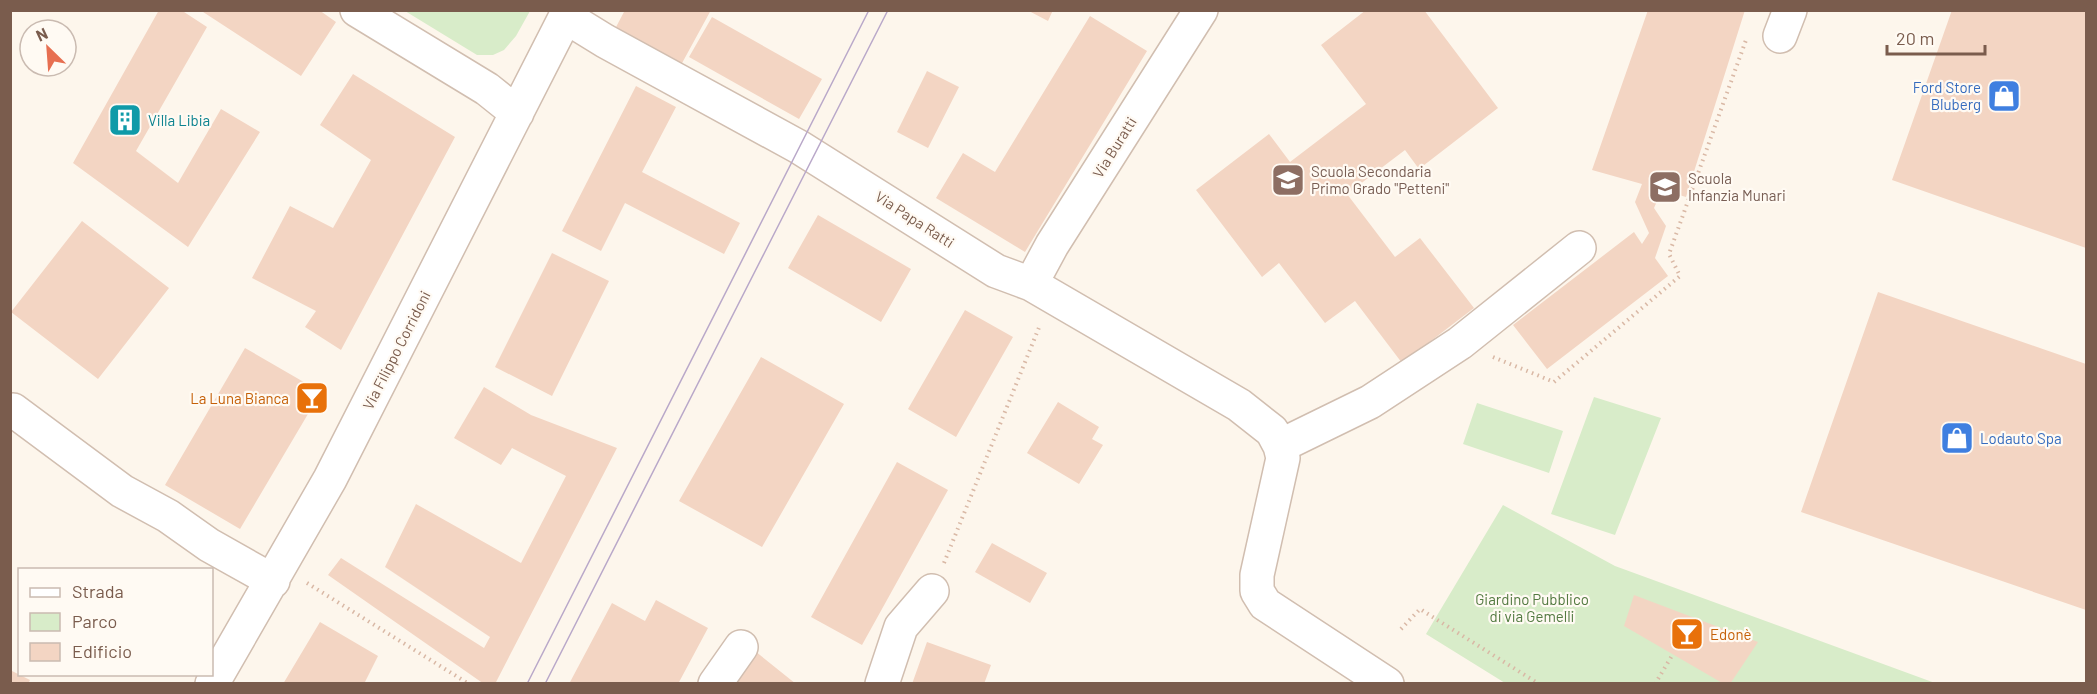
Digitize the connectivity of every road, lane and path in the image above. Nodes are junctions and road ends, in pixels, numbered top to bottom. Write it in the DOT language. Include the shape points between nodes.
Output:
graph roads {
  1 [pos="357,10"];
  2 [pos="1201,10"];
  3 [pos="567,14"];
  4 [pos="1773,26"];
  5 [pos="517,113"];
  6 [pos="1579,248"];
  7 [pos="1041,290"];
  8 [pos="1460,343"];
  9 [pos="13,411"];
  10 [pos="1271,435"];
  11 [pos="277,574"];
  12 [pos="932,591"];
  13 [pos="1401,629"];
  14 [pos="741,647"];
  15 [pos="1673,654"];
  16 [pos="212,684"];
  17 [pos="469,684"];
  18 [pos="714,684"];
  19 [pos="882,684"];
  20 [pos="1387,684"];
  21 [pos="1539,684"];
  22 [pos="1655,684"];
  1 -- 5 [label="street" via="487,89"];
  2 -- 7 [label="street, Via Buratti" via="1052,245"];
  3 -- 5 [label="street, Via Filippo Corridoni"];
  3 -- 7 [label="street, Via Papa Ratti" via="606,41 800,147 996,271"];
  4 -- 8 [label="path" via="1669,254 1680,276 1554,382"];
  5 -- 11 [label="street, Via Filippo Corridoni" via="330,479"];
  6 -- 8 [label="street"];
  7 -- 10 [label="street, Via Papa Ratti" via="1239,405"];
  7 -- 12 [label="path"];
  8 -- 10 [label="street" via="1370,402"];
  9 -- 11 [label="street" via="122,491 168,516 209,545"];
  10 -- 20 [label="street" via="1284,458 1257,575 1257,591 1265,604"];
  11 -- 16 [label="street, Via Filippo Corridoni"];
  11 -- 17 [label="path"];
  12 -- 19 [label="street" via="901,627"];
  13 -- 21 [label="path" via="1420,609"];
  14 -- 18 [label="street"];
  15 -- 22 [label="path"];
}
